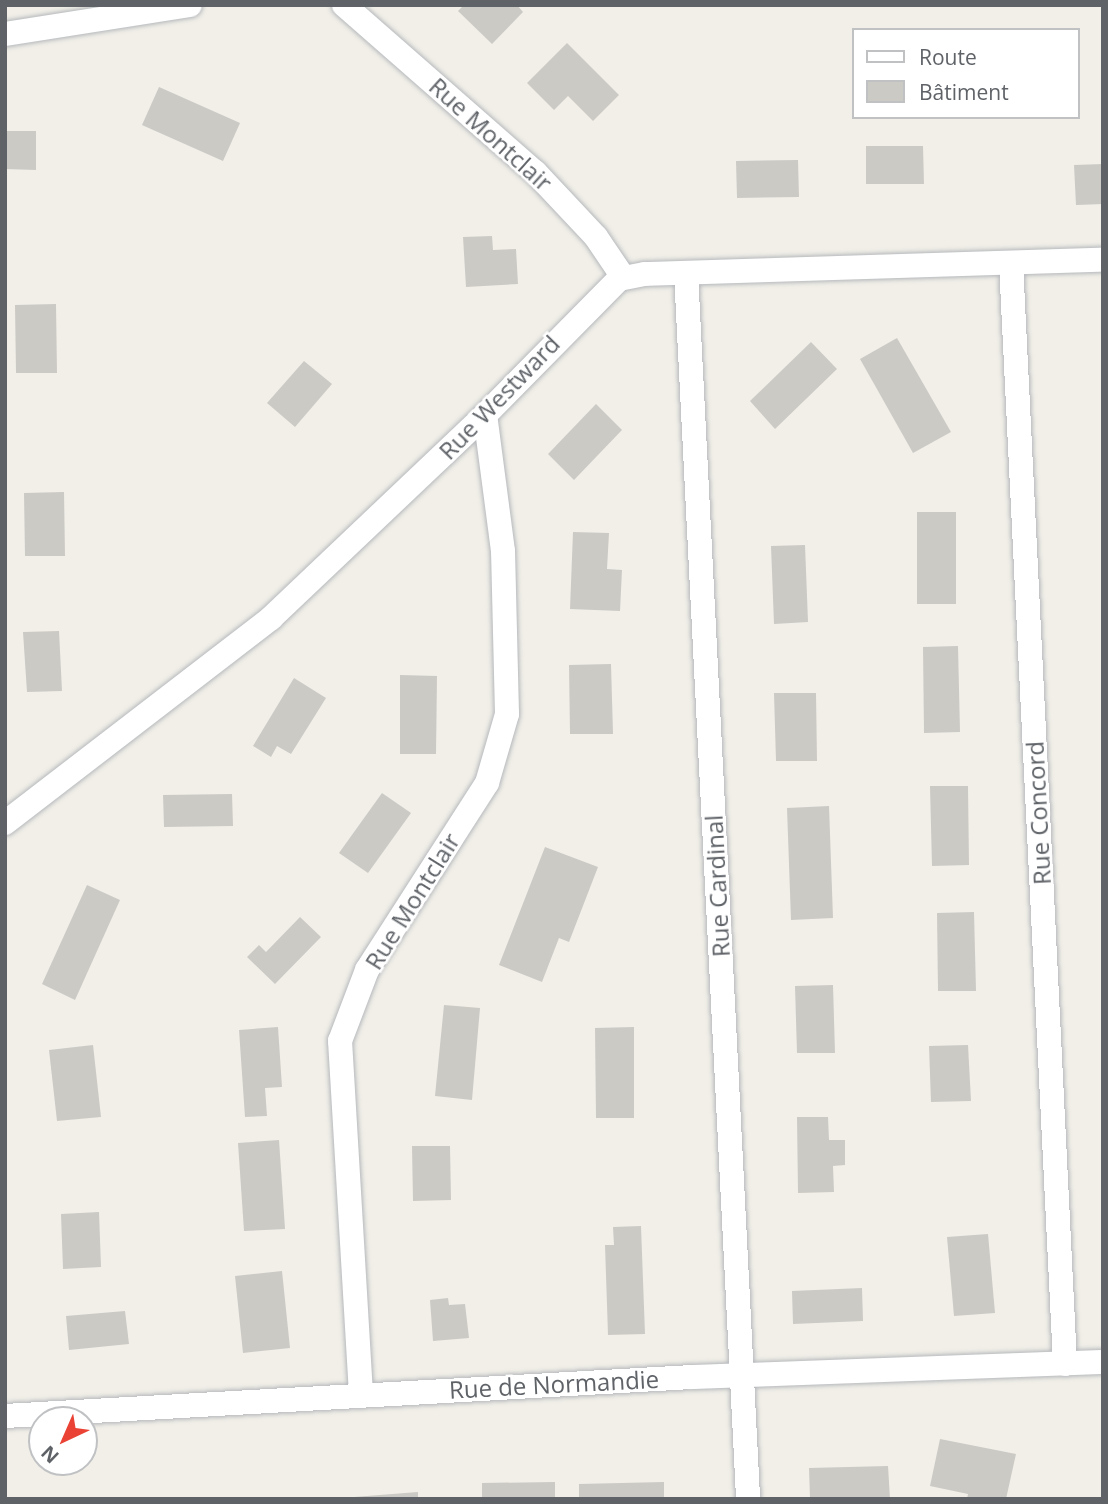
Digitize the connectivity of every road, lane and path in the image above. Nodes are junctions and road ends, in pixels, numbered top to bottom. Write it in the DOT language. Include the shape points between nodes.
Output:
graph roads {
  1 [pos="190,5"];
  2 [pos="344,5"];
  3 [pos="5,34"];
  4 [pos="1103,260"];
  5 [pos="1011,263"];
  6 [pos="686,273"];
  7 [pos="623,277"];
  8 [pos="485,415"];
  9 [pos="5,823"];
  10 [pos="1103,1362"];
  11 [pos="1065,1364"];
  12 [pos="740,1375"];
  13 [pos="361,1394"];
  14 [pos="5,1416"];
  15 [pos="748,1499"];
  1 -- 3 [label="street"];
  2 -- 7 [label="street, Rue Montclair" via="535,172 583,223"];
  4 -- 5 [label="street"];
  5 -- 6 [label="street"];
  5 -- 11 [label="street, Rue Concord"];
  6 -- 7 [label="street"];
  6 -- 12 [label="street, Rue Cardinal"];
  7 -- 8 [label="street, Rue Westward" via="605,289"];
  8 -- 9 [label="street, Rue Westward" via="271,618"];
  8 -- 13 [label="street, Rue Montclair" via="503,551 507,714 487,783 368,970 340,1041"];
  10 -- 11 [label="street, Rue de Normandie"];
  11 -- 12 [label="street, Rue de Normandie"];
  12 -- 13 [label="street, Rue de Normandie"];
  12 -- 15 [label="street, Rue Cardinal"];
  13 -- 14 [label="street, Rue de Normandie"];
}
